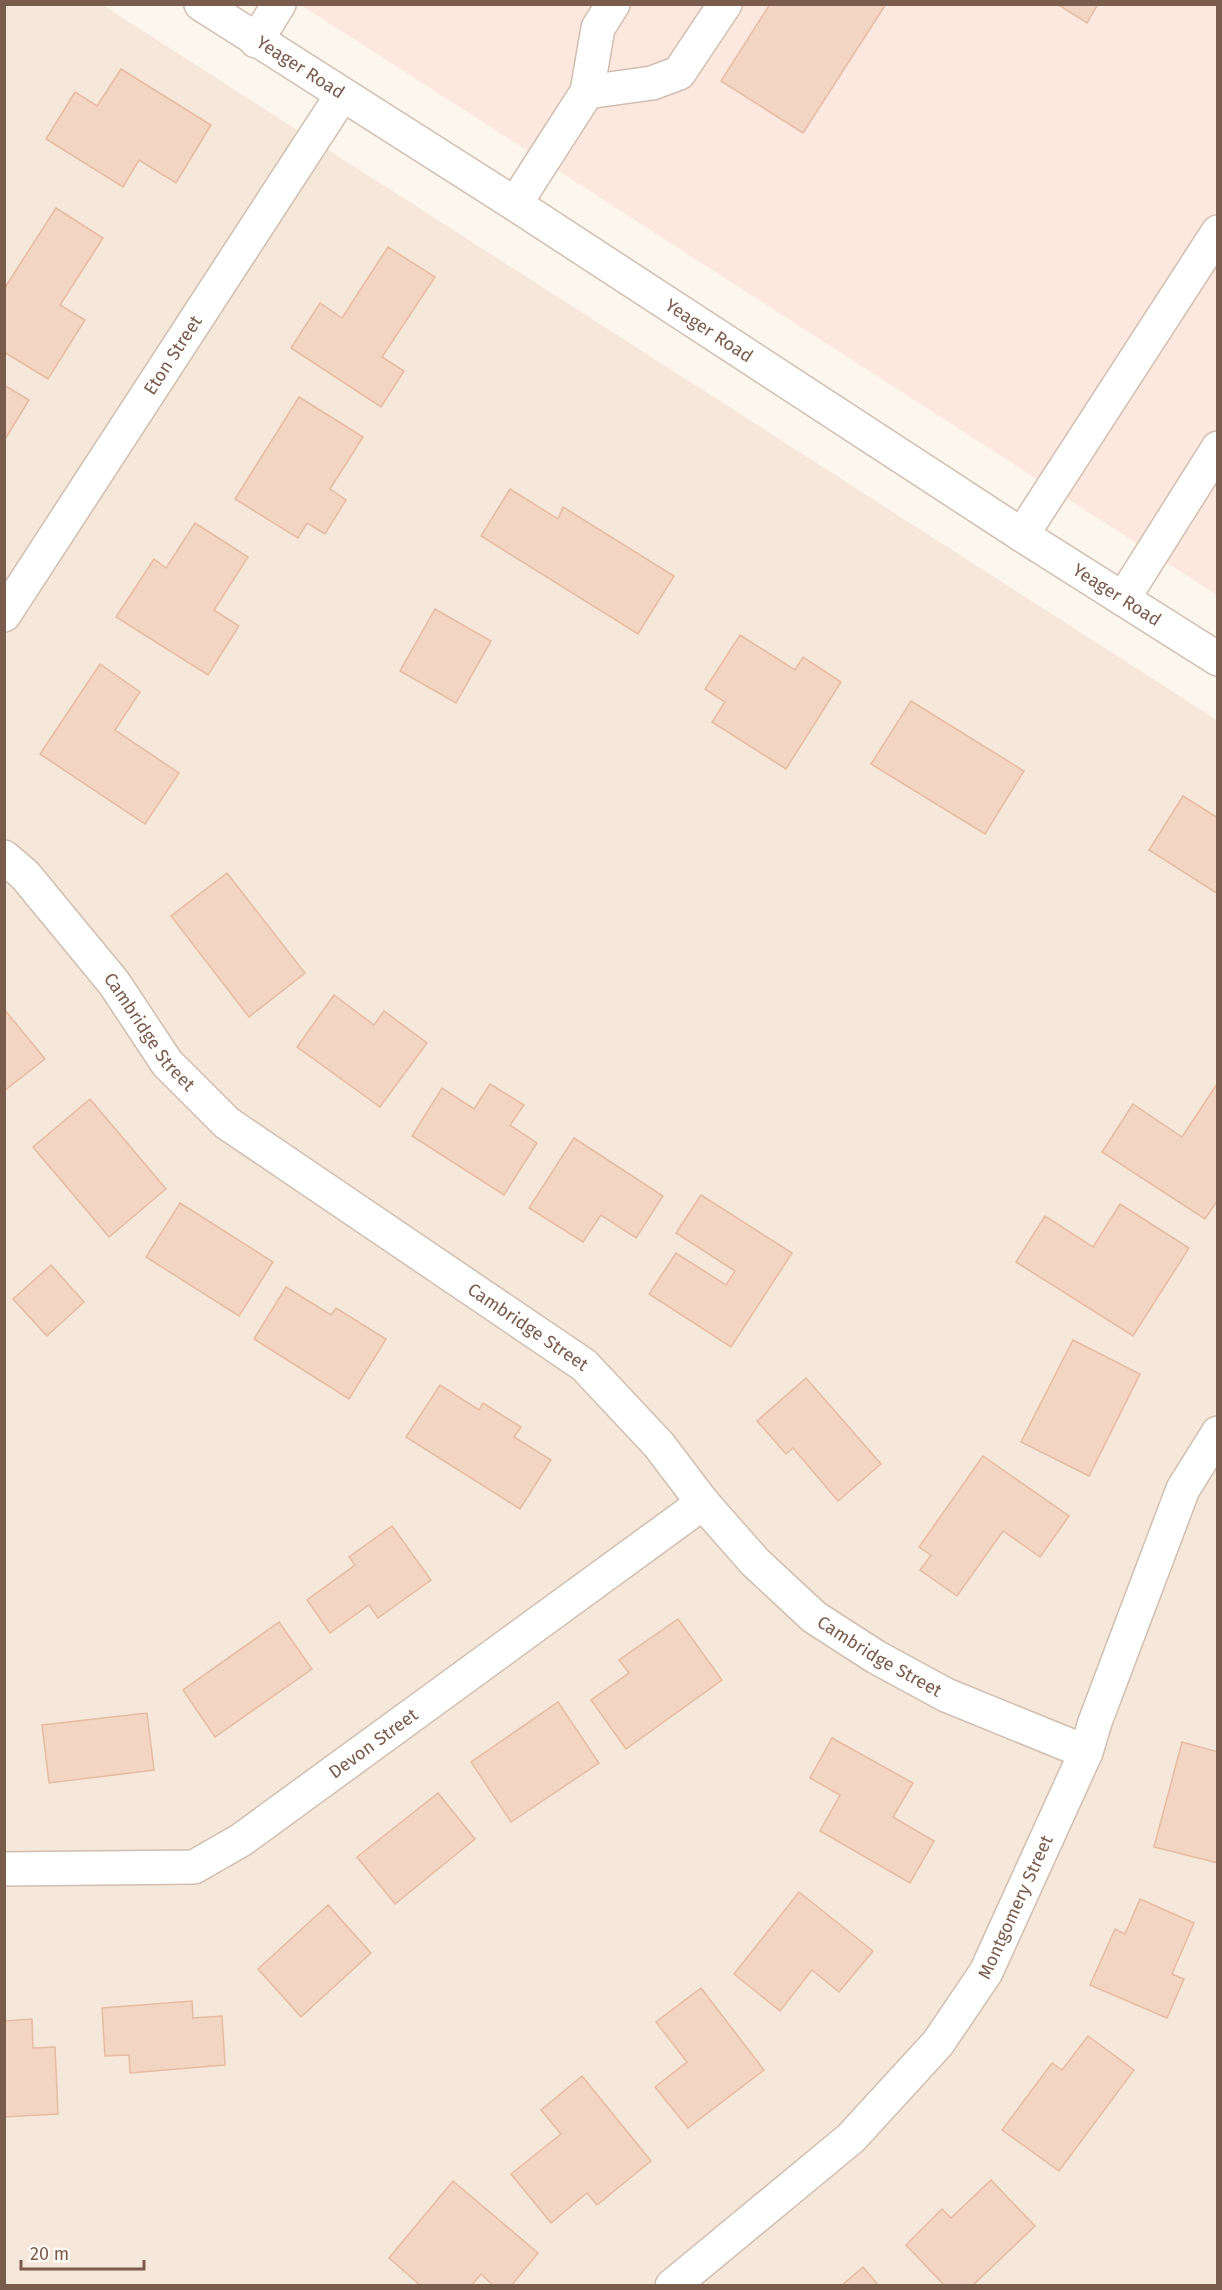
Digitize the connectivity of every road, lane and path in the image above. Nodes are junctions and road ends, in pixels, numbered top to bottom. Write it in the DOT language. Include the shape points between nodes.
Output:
graph roads {
  1 [pos="201,4"];
  2 [pos="279,4"];
  3 [pos="613,4"];
  4 [pos="725,4"];
  5 [pos="256,41"];
  6 [pos="587,92"];
  7 [pos="342,95"];
  8 [pos="515,204"];
  9 [pos="1218,232"];
  10 [pos="1218,448"];
  11 [pos="1022,535"];
  12 [pos="1123,599"];
  13 [pos="4,615"];
  14 [pos="1218,659"];
  15 [pos="4,857"];
  16 [pos="1218,1433"];
  17 [pos="703,1503"];
  18 [pos="1086,1752"];
  19 [pos="4,1869"];
  20 [pos="672,2286"];
  1 -- 5 [label="street, Yeager Road"];
  2 -- 5 [label="street"];
  3 -- 6 [label="street" via="598,28"];
  4 -- 6 [label="street" via="679,74 652,83"];
  5 -- 7 [label="street, Yeager Road"];
  6 -- 8 [label="street"];
  7 -- 8 [label="street, Yeager Road"];
  7 -- 13 [label="street, Eton Street"];
  8 -- 11 [label="street, Yeager Road"];
  9 -- 11 [label="street"];
  10 -- 12 [label="street"];
  11 -- 12 [label="street, Yeager Road"];
  12 -- 14 [label="street, Yeager Road"];
  15 -- 17 [label="street, Cambridge Street" via="25,875 114,983 167,1063 227,1123 584,1365 659,1445"];
  16 -- 18 [label="street, Montgomery Street" via="1183,1489"];
  17 -- 18 [label="street, Cambridge Street" via="755,1562 814,1617 946,1695"];
  17 -- 19 [label="street, Devon Street" via="241,1840 194,1867"];
  18 -- 20 [label="street, Montgomery Street" via="986,1972 938,2043 851,2138"];
}
